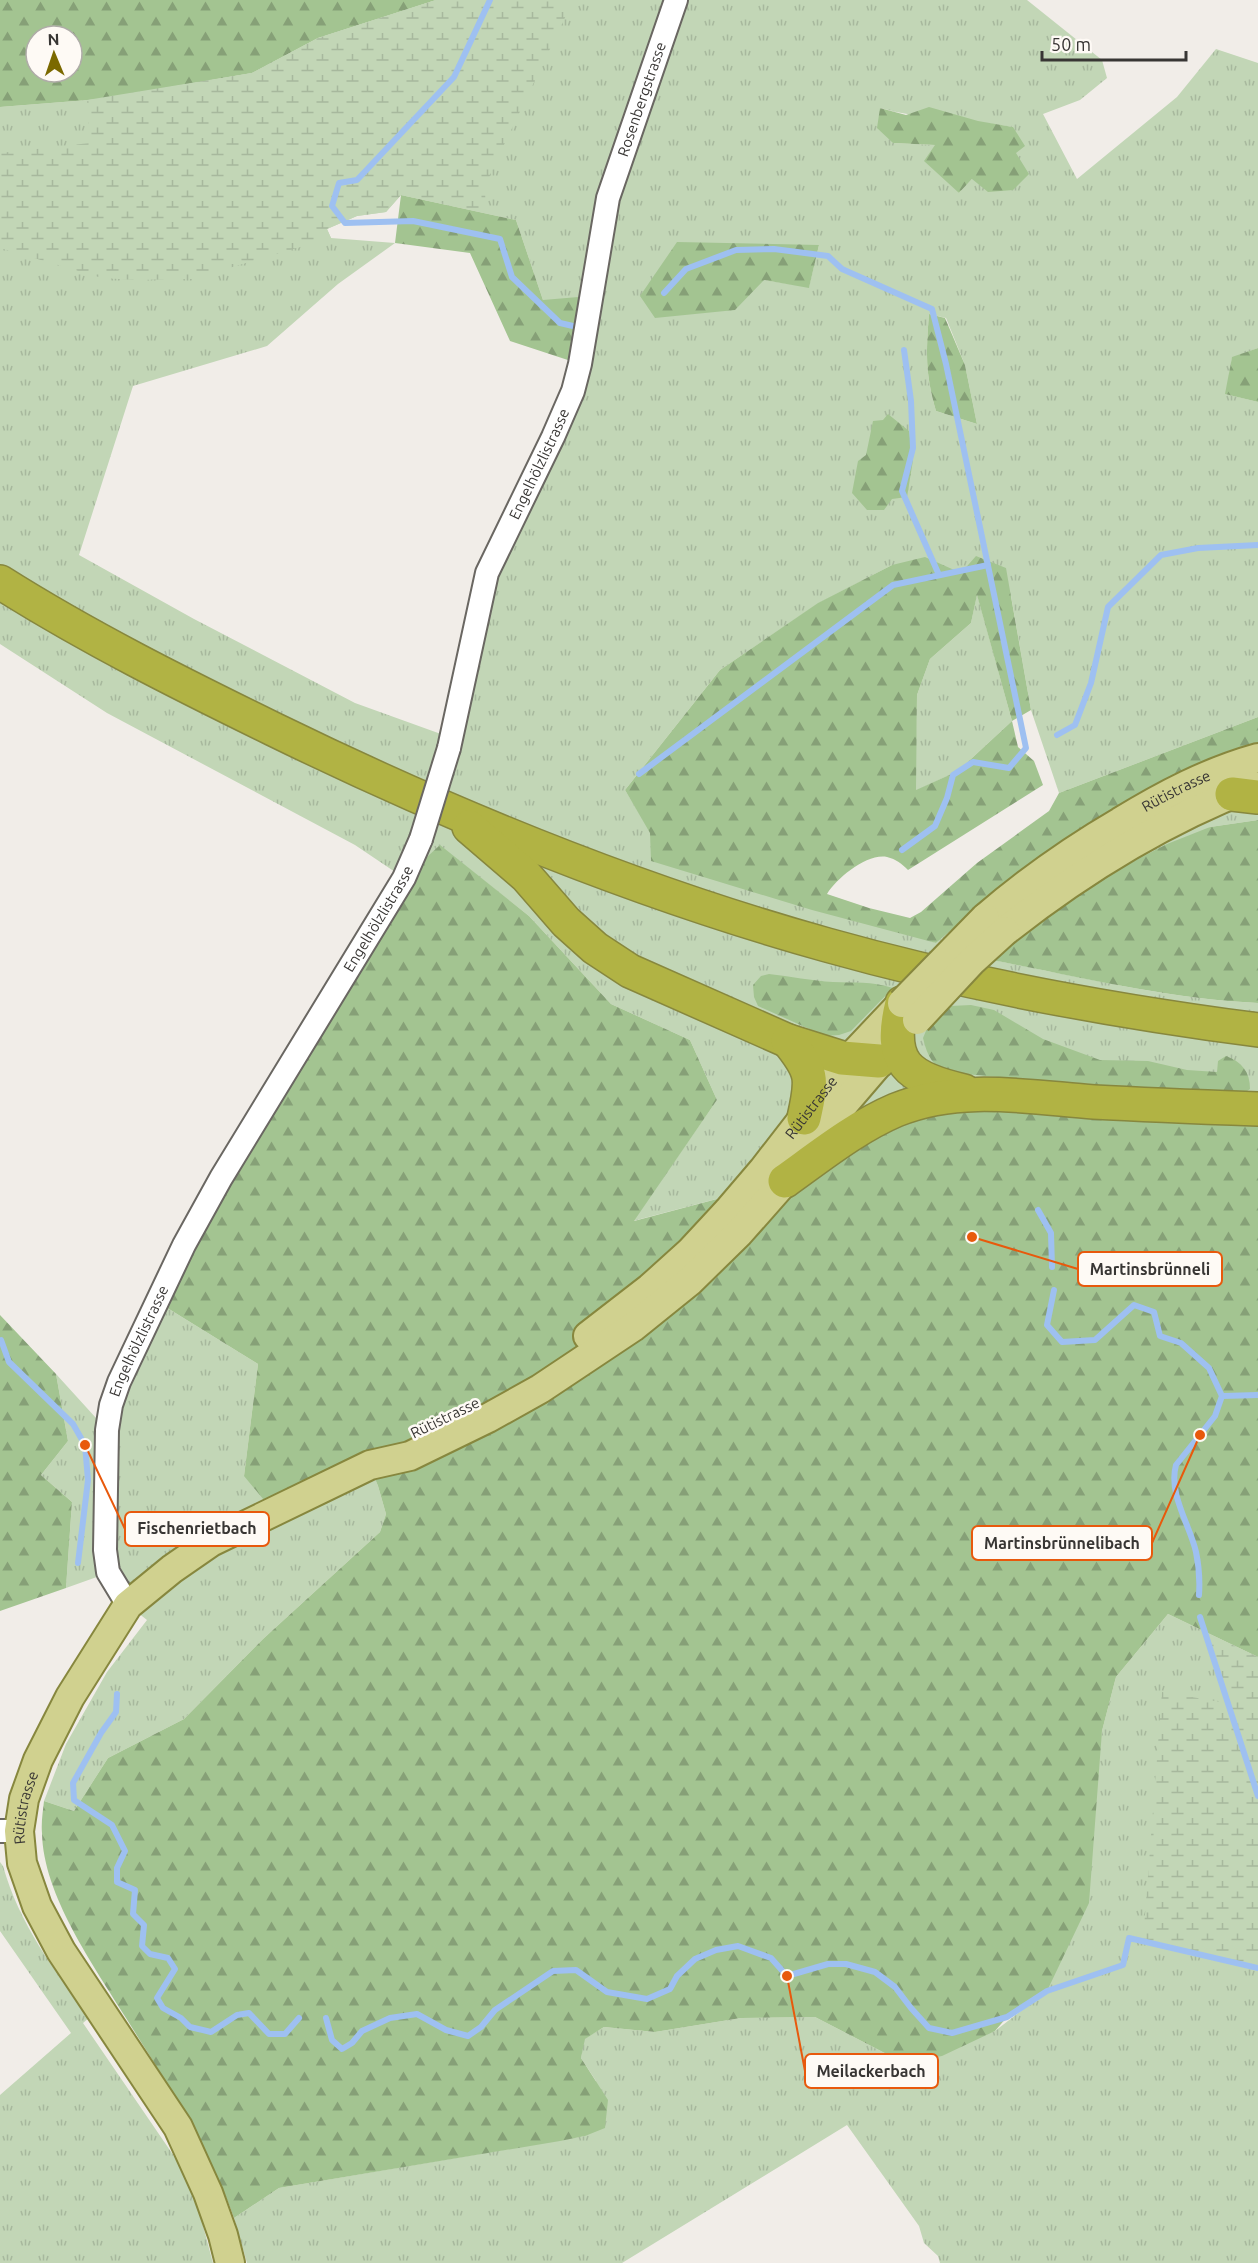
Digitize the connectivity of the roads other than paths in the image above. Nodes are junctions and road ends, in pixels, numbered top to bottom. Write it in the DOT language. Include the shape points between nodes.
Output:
graph roads {
  1 [pos="676,0"];
  2 [pos="608,198"];
  3 [pos="0,582"];
  4 [pos="1258,758"];
  5 [pos="1249,792"];
  6 [pos="451,811"];
  7 [pos="995,924"];
  8 [pos="1258,1018"];
  9 [pos="1224,1025"];
  10 [pos="891,1030"];
  11 [pos="1258,1030"];
  12 [pos="788,1041"];
  13 [pos="974,1094"];
  14 [pos="1258,1109"];
  15 [pos="804,1118"];
  16 [pos="785,1181"];
  17 [pos="370,1466"];
  18 [pos="128,1605"];
  19 [pos="10,1831"];
  20 [pos="230,2263"];
  1 -- 2 [label="street, Rosenbergstrasse"];
  2 -- 18 [label="street, Engelhölzlistrasse, bridge" via="573,391 487,573 449,748 421,839 404,878 216,1187 156,1301 111,1405 105,1550 108,1572"];
  3 -- 6 [label="highway" via="231,709"];
  4 -- 7 [label="main road, Rütistrasse" via="1164,796 1045,869"];
  5 -- 7 [label="main road, Rütistrasse" via="1150,835 1050,896"];
  6 -- 9 [label="highway" via="607,873 827,945 1111,1010"];
  6 -- 12 [label="highway" via="526,876 566,922 605,956 656,984"];
  7 -- 10 [label="main road, Rütistrasse, bridge" via="971,962"];
  8 -- 9 [label="highway"];
  9 -- 11 [label="highway"];
  10 -- 12 [label="highway"];
  10 -- 13 [label="highway" via="905,1064 915,1074 941,1086"];
  10 -- 15 [label="main road, Rütistrasse"];
  10 -- 16 [label="main road, Rütistrasse"];
  12 -- 15 [label="highway" via="810,1074"];
  13 -- 14 [label="highway"];
  13 -- 16 [label="highway" via="896,1110 838,1143"];
  15 -- 17 [label="main road, Rütistrasse" via="728,1211 650,1288 570,1348 480,1401 401,1440"];
  16 -- 17 [label="main road, Rütistrasse" via="690,1281 584,1362 488,1418 410,1456"];
  17 -- 18 [label="main road, Rütistrasse" via="211,1542"];
  18 -- 19 [label="main road, Rütistrasse" via="70,1696 38,1760"];
  19 -- 20 [label="main road, Rütistrasse" via="37,1906 61,1951 178,2127 208,2193"];
}
